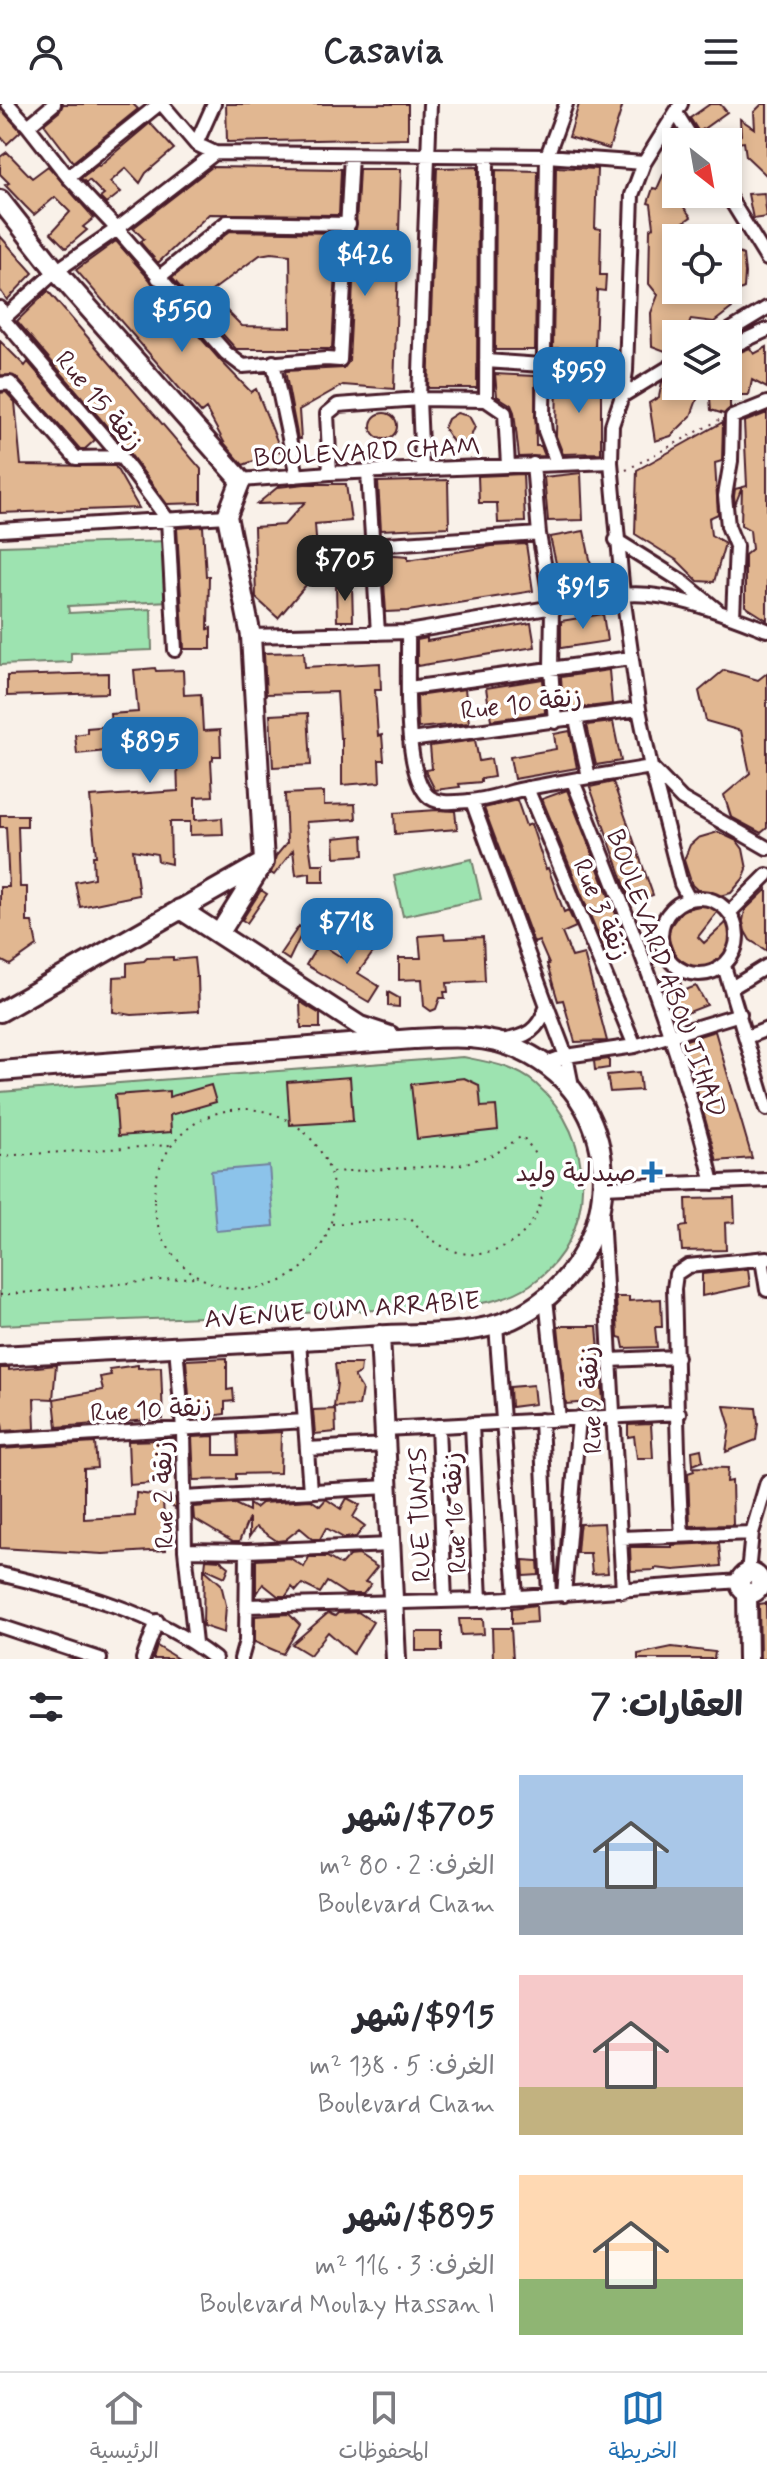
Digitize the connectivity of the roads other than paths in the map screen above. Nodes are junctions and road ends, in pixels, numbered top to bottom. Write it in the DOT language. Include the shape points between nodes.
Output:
graph roads {
  1 [pos="8,104"];
  2 [pos="54,104"];
  3 [pos="160,104"];
  4 [pos="214,104"];
  5 [pos="430,104"];
  6 [pos="566,104"];
  7 [pos="679,108"];
  8 [pos="28,126"];
  9 [pos="688,128"];
  10 [pos="196,144"];
  11 [pos="215,153"];
  12 [pos="351,155"];
  13 [pos="430,156"];
  14 [pos="547,156"];
  15 [pos="487,157"];
  16 [pos="644,163"];
  17 [pos="68,177"];
  18 [pos="0,200"];
  19 [pos="736,208"];
  20 [pos="349,224"];
  21 [pos="117,229"];
  22 [pos="767,259"];
  23 [pos="56,271"];
  24 [pos="158,278"];
  25 [pos="767,308"];
  26 [pos="1,315"];
  27 [pos="742,323"];
  28 [pos="767,330"];
  29 [pos="742,342"];
  30 [pos="486,361"];
  31 [pos="273,362"];
  32 [pos="544,365"];
  33 [pos="626,371"];
  34 [pos="662,372"];
  35 [pos="0,384"];
  36 [pos="622,396"];
  37 [pos="419,399"];
  38 [pos="486,400"];
  39 [pos="767,403"];
  40 [pos="121,457"];
  41 [pos="611,462"];
  42 [pos="557,463"];
  43 [pos="533,464"];
  44 [pos="508,465"];
  45 [pos="422,469"];
  46 [pos="368,472"];
  47 [pos="330,473"];
  48 [pos="297,476"];
  49 [pos="241,480"];
  50 [pos="227,516"];
  51 [pos="168,520"];
  52 [pos="0,530"];
  53 [pos="539,534"];
  54 [pos="616,540"];
  55 [pos="373,545"];
  56 [pos="623,595"];
  57 [pos="552,609"];
  58 [pos="728,616"];
  59 [pos="767,630"];
  60 [pos="408,632"];
  61 [pos="378,633"];
  62 [pos="251,636"];
  63 [pos="175,650"];
  64 [pos="631,658"];
  65 [pos="551,668"];
  66 [pos="409,688"];
  67 [pos="639,709"];
  68 [pos="576,719"];
  69 [pos="555,722"];
  70 [pos="410,740"];
  71 [pos="651,767"];
  72 [pos="589,777"];
  73 [pos="573,781"];
  74 [pos="527,788"];
  75 [pos="472,801"];
  76 [pos="767,848"];
  77 [pos="264,862"];
  78 [pos="767,875"];
  79 [pos="689,899"];
  80 [pos="180,909"];
  81 [pos="730,912"];
  82 [pos="219,934"];
  83 [pos="662,948"];
  84 [pos="643,957"];
  85 [pos="724,966"];
  86 [pos="767,966"];
  87 [pos="733,987"];
  88 [pos="547,1006"];
  89 [pos="0,1012"];
  90 [pos="740,1014"];
  91 [pos="767,1029"];
  92 [pos="668,1035"];
  93 [pos="747,1037"];
  94 [pos="413,1039"];
  95 [pos="497,1042"];
  96 [pos="635,1046"];
  97 [pos="566,1056"];
  98 [pos="544,1064"];
  99 [pos="0,1071"];
  100 [pos="574,1094"];
  101 [pos="767,1109"];
  102 [pos="767,1180"];
  103 [pos="713,1183"];
  104 [pos="604,1184"];
  105 [pos="601,1207"];
  106 [pos="765,1259"];
  107 [pos="767,1290"];
  108 [pos="546,1299"];
  109 [pos="496,1325"];
  110 [pos="380,1335"];
  111 [pos="299,1341"];
  112 [pos="176,1346"];
  113 [pos="0,1356"];
  114 [pos="677,1357"];
  115 [pos="610,1360"];
  116 [pos="679,1413"];
  117 [pos="613,1417"];
  118 [pos="579,1418"];
  119 [pos="559,1419"];
  120 [pos="541,1420"];
  121 [pos="305,1421"];
  122 [pos="504,1423"];
  123 [pos="472,1424"];
  124 [pos="438,1426"];
  125 [pos="183,1429"];
  126 [pos="385,1437"];
  127 [pos="0,1440"];
  128 [pos="307,1449"];
  129 [pos="767,1482"];
  130 [pos="388,1487"];
  131 [pos="310,1491"];
  132 [pos="184,1498"];
  133 [pos="752,1533"];
  134 [pos="682,1535"];
  135 [pos="620,1538"];
  136 [pos="391,1545"];
  137 [pos="185,1550"];
  138 [pos="247,1551"];
  139 [pos="0,1574"];
  140 [pos="752,1583"];
  141 [pos="623,1591"];
  142 [pos="549,1595"];
  143 [pos="564,1595"];
  144 [pos="516,1596"];
  145 [pos="480,1600"];
  146 [pos="445,1601"];
  147 [pos="394,1603"];
  148 [pos="247,1606"];
  149 [pos="157,1621"];
  150 [pos="0,1626"];
  151 [pos="195,1643"];
  152 [pos="100,1659"];
  153 [pos="143,1659"];
  154 [pos="215,1659"];
  155 [pos="241,1659"];
  156 [pos="396,1659"];
  157 [pos="748,1659"];
  1 -- 8 [label="street"];
  2 -- 8 [label="street"];
  3 -- 10 [label="street"];
  3 -- 17 [label="street"];
  4 -- 10 [label="street"];
  5 -- 13 [label="street"];
  6 -- 14 [label="street"];
  7 -- 9 [label="street"];
  7 -- 16 [label="street"];
  8 -- 17 [label="street"];
  10 -- 11 [label="street"];
  11 -- 12 [label="street"];
  11 -- 21 [label="street"];
  12 -- 13 [label="street"];
  12 -- 20 [label="street"];
  13 -- 15 [label="street"];
  13 -- 37 [label="street"];
  14 -- 15 [label="street"];
  14 -- 16 [label="street"];
  14 -- 32 [label="street"];
  15 -- 30 [label="street"];
  16 -- 33 [label="street" via="632,195"];
  17 -- 21 [label="street"];
  18 -- 23 [label="street"];
  19 -- 22 [label="street"];
  20 -- 24 [label="street" via="227,222"];
  20 -- 31 [label="street" via="340,360"];
  21 -- 23 [label="street"];
  21 -- 24 [label="street"];
  23 -- 26 [label="street"];
  23 -- 49 [label="street"];
  24 -- 31 [label="street" via="243,366"];
  25 -- 27 [label="street"];
  26 -- 40 [label="street, Rue 15 زنقة"];
  28 -- 29 [label="street"];
  30 -- 32 [label="street"];
  30 -- 38 [label="street"];
  31 -- 48 [label="street"];
  32 -- 33 [label="street"];
  32 -- 42 [label="street" via="545,431"];
  33 -- 36 [label="street"];
  34 -- 36 [label="street"];
  35 -- 40 [label="street" via="10,383 76,458"];
  36 -- 41 [label="street" via="612,425"];
  37 -- 38 [label="street"];
  37 -- 45 [label="street"];
  37 -- 47 [label="street" via="338,405 327,414"];
  38 -- 44 [label="street" via="505,413"];
  39 -- 58 [label="street" via="732,417 725,496 736,546"];
  40 -- 51 [label="street, Rue 15 زنقة"];
  41 -- 42 [label="street, BOULEVARD CHAM"];
  41 -- 54 [label="street"];
  42 -- 43 [label="street, BOULEVARD CHAM"];
  43 -- 44 [label="street, BOULEVARD CHAM"];
  43 -- 53 [label="street"];
  44 -- 45 [label="street, BOULEVARD CHAM"];
  45 -- 46 [label="street, BOULEVARD CHAM"];
  46 -- 47 [label="street, BOULEVARD CHAM"];
  46 -- 55 [label="street"];
  47 -- 48 [label="street, BOULEVARD CHAM"];
  48 -- 49 [label="street, BOULEVARD CHAM"];
  49 -- 50 [label="street"];
  50 -- 51 [label="street"];
  50 -- 62 [label="street"];
  51 -- 52 [label="street"];
  51 -- 63 [label="street"];
  53 -- 55 [label="street"];
  53 -- 57 [label="street"];
  54 -- 56 [label="street"];
  54 -- 58 [label="street"];
  55 -- 61 [label="street"];
  56 -- 57 [label="street"];
  56 -- 58 [label="street" via="662,596"];
  56 -- 64 [label="street"];
  57 -- 60 [label="street"];
  57 -- 65 [label="street"];
  58 -- 59 [label="street"];
  60 -- 61 [label="street"];
  60 -- 66 [label="street"];
  61 -- 62 [label="street"];
  62 -- 77 [label="street"];
  64 -- 65 [label="street"];
  64 -- 67 [label="street"];
  65 -- 66 [label="street"];
  65 -- 69 [label="street"];
  66 -- 70 [label="street"];
  67 -- 68 [label="street, Rue 10 زنقة"];
  67 -- 71 [label="street"];
  68 -- 69 [label="street, Rue 10 زنقة"];
  68 -- 72 [label="street"];
  69 -- 70 [label="street, Rue 10 زنقة"];
  70 -- 75 [label="street" via="419,782 432,799"];
  71 -- 72 [label="street"];
  71 -- 76 [label="street" via="682,799"];
  71 -- 79 [label="street"];
  72 -- 73 [label="street"];
  73 -- 74 [label="street"];
  73 -- 84 [label="street, BOULEVARD ABOU JIHAD"];
  74 -- 75 [label="street"];
  74 -- 96 [label="street, Rue 3 زنقة"];
  75 -- 88 [label="street"];
  77 -- 80 [label="street"];
  77 -- 82 [label="street"];
  78 -- 81 [label="street"];
  79 -- 81 [label="street" via="711,900"];
  79 -- 83 [label="street" via="668,913"];
  80 -- 82 [label="street"];
  80 -- 89 [label="street"];
  81 -- 85 [label="street" via="738,934"];
  82 -- 94 [label="street" via="360,1026 379,1035"];
  83 -- 84 [label="street"];
  83 -- 85 [label="street" via="674,966 694,975"];
  84 -- 92 [label="street, BOULEVARD ABOU JIHAD"];
  85 -- 87 [label="street"];
  86 -- 87 [label="street"];
  87 -- 90 [label="street"];
  88 -- 95 [label="street" via="532,1033"];
  88 -- 97 [label="street"];
  90 -- 92 [label="street"];
  90 -- 93 [label="street"];
  91 -- 93 [label="street"];
  92 -- 96 [label="street"];
  92 -- 103 [label="street, BOULEVARD ABOU JIHAD" via="692,1098"];
  93 -- 101 [label="street"];
  94 -- 95 [label="street, AVENUE OUM ARRABIE" via="474,1037"];
  94 -- 99 [label="street"];
  95 -- 98 [label="street, AVENUE OUM ARRABIE"];
  96 -- 97 [label="street"];
  97 -- 98 [label="street"];
  97 -- 100 [label="street"];
  98 -- 100 [label="street, AVENUE OUM ARRABIE"];
  100 -- 104 [label="street, AVENUE OUM ARRABIE" via="596,1136"];
  102 -- 103 [label="street"];
  103 -- 104 [label="street"];
  104 -- 105 [label="street, AVENUE OUM ARRABIE"];
  105 -- 108 [label="street, AVENUE OUM ARRABIE" via="585,1255"];
  105 -- 115 [label="street, Rue 9 زنقة"];
  106 -- 107 [label="street"];
  106 -- 114 [label="street" via="688,1266 676,1274"];
  108 -- 109 [label="street, AVENUE OUM ARRABIE"];
  108 -- 119 [label="street"];
  109 -- 110 [label="street, AVENUE OUM ARRABIE"];
  109 -- 122 [label="street"];
  110 -- 111 [label="street, AVENUE OUM ARRABIE"];
  110 -- 126 [label="street"];
  111 -- 112 [label="street, AVENUE OUM ARRABIE"];
  111 -- 121 [label="street"];
  112 -- 113 [label="street, AVENUE OUM ARRABIE"];
  112 -- 125 [label="street, Rue 2 زنقة"];
  114 -- 115 [label="street"];
  114 -- 116 [label="street"];
  115 -- 117 [label="street, Rue 9 زنقة"];
  116 -- 117 [label="street"];
  116 -- 134 [label="street"];
  117 -- 118 [label="street"];
  117 -- 135 [label="street, Rue 9 زنقة"];
  118 -- 119 [label="street"];
  118 -- 143 [label="street"];
  119 -- 120 [label="street"];
  120 -- 122 [label="street"];
  120 -- 142 [label="street"];
  121 -- 125 [label="street, Rue 10 زنقة"];
  121 -- 128 [label="street"];
  122 -- 123 [label="street"];
  122 -- 144 [label="street"];
  123 -- 124 [label="street"];
  123 -- 145 [label="street, Rue 16 زنقة"];
  124 -- 126 [label="street"];
  124 -- 146 [label="street, RUE TUNIS"];
  125 -- 127 [label="street, Rue 10 زنقة"];
  125 -- 132 [label="street, Rue 2 زنقة"];
  126 -- 128 [label="street"];
  126 -- 130 [label="street"];
  128 -- 131 [label="street"];
  129 -- 133 [label="street"];
  130 -- 131 [label="street"];
  130 -- 136 [label="street"];
  131 -- 132 [label="street"];
  132 -- 137 [label="street, Rue 2 زنقة"];
  133 -- 134 [label="street"];
  133 -- 140 [label="street"];
  134 -- 135 [label="street"];
  135 -- 141 [label="street, Rue 9 زنقة"];
  136 -- 138 [label="street"];
  136 -- 147 [label="street"];
  137 -- 138 [label="street"];
  137 -- 151 [label="street, Rue 2 زنقة"];
  138 -- 148 [label="street"];
  139 -- 149 [label="street" via="55,1586"];
  140 -- 141 [label="street"];
  140 -- 157 [label="street"];
  141 -- 143 [label="street"];
  142 -- 143 [label="street"];
  142 -- 144 [label="street"];
  144 -- 145 [label="street"];
  145 -- 146 [label="street"];
  146 -- 147 [label="street"];
  147 -- 148 [label="street"];
  147 -- 156 [label="street"];
  148 -- 155 [label="street"];
  149 -- 151 [label="street"];
  149 -- 153 [label="street"];
  150 -- 152 [label="street"];
  151 -- 154 [label="street"];
}
